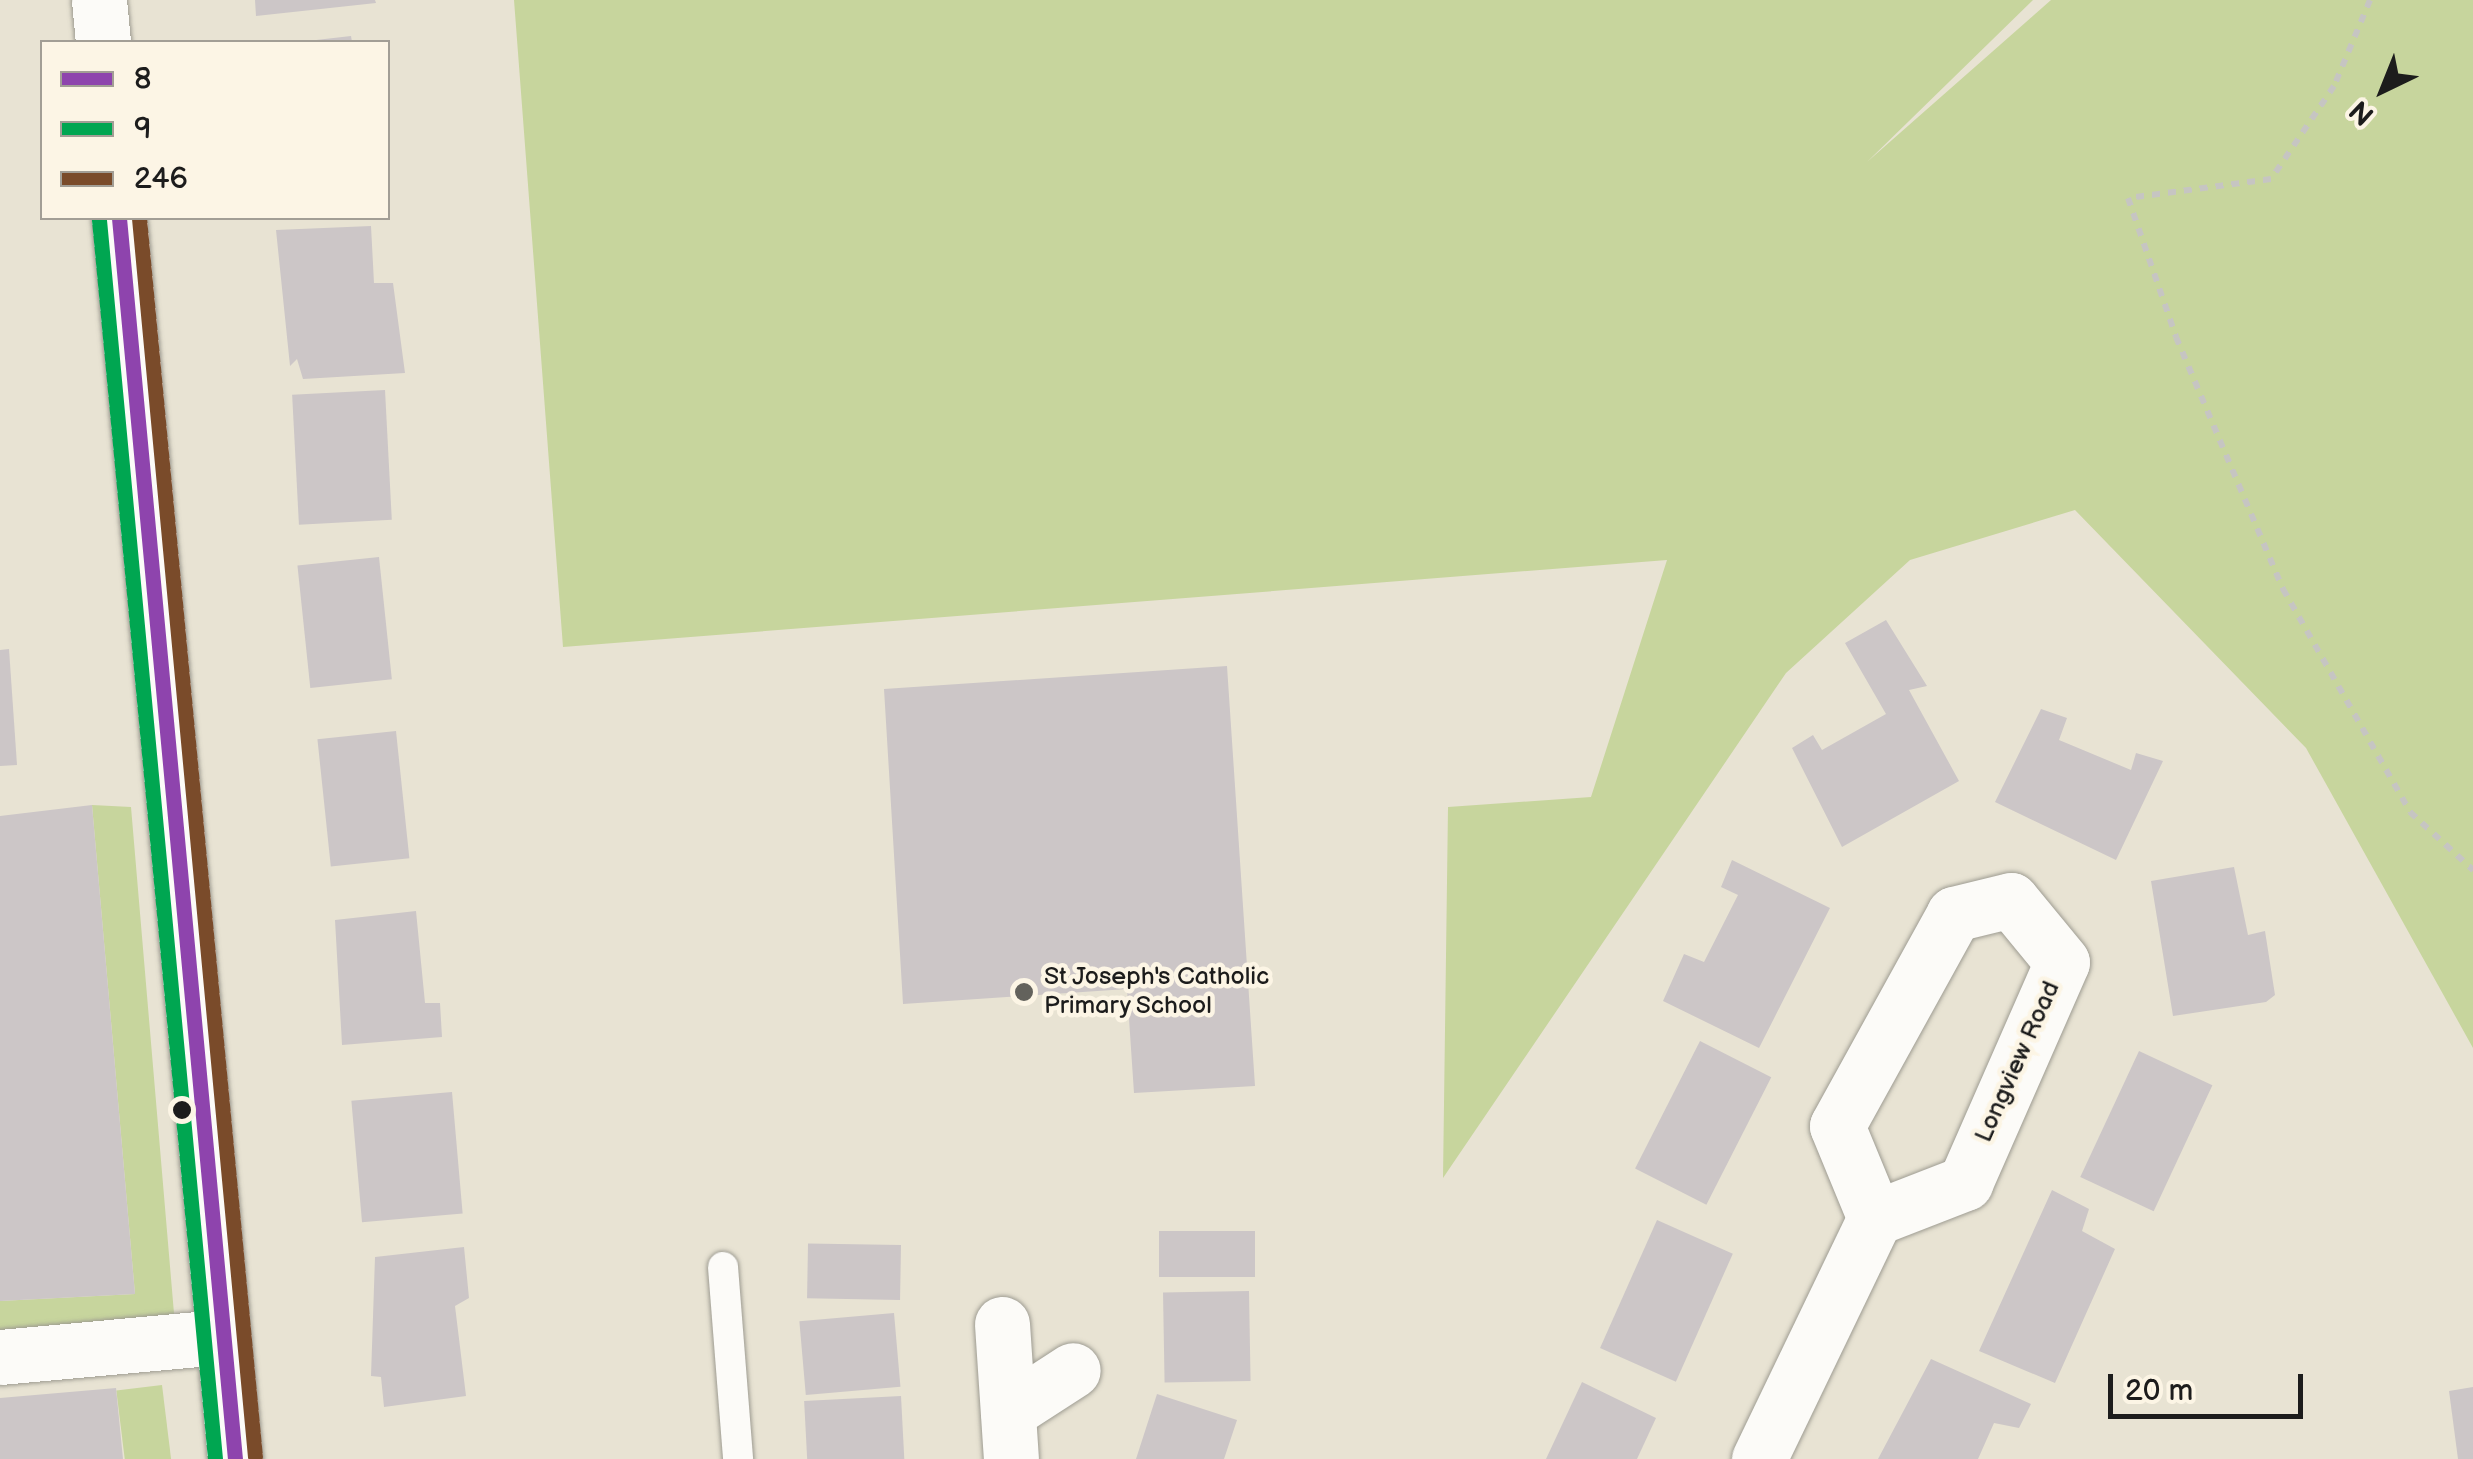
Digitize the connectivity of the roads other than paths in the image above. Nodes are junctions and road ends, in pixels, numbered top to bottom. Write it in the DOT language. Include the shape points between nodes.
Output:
graph roads {
  1 [pos="99,0"];
  2 [pos="103,40"];
  3 [pos="119,220"];
  4 [pos="1875,1218"];
  5 [pos="723,1268"];
  6 [pos="1002,1324"];
  7 [pos="220,1337"];
  8 [pos="0,1357"];
  9 [pos="1073,1370"];
  10 [pos="1010,1436"];
  11 [pos="235,1459"];
  12 [pos="738,1459"];
  13 [pos="1759,1459"];
  1 -- 2 [label="street"];
  3 -- 7 [label="street"];
  4 -- 4 [label="street, Longview Road" via="1837,1126 1954,914 2011,900 2062,962 1964,1182"];
  4 -- 13 [label="street"];
  5 -- 12 [label="lane"];
  6 -- 10 [label="street"];
  7 -- 8 [label="street"];
  7 -- 11 [label="street"];
  9 -- 10 [label="street"];
}
